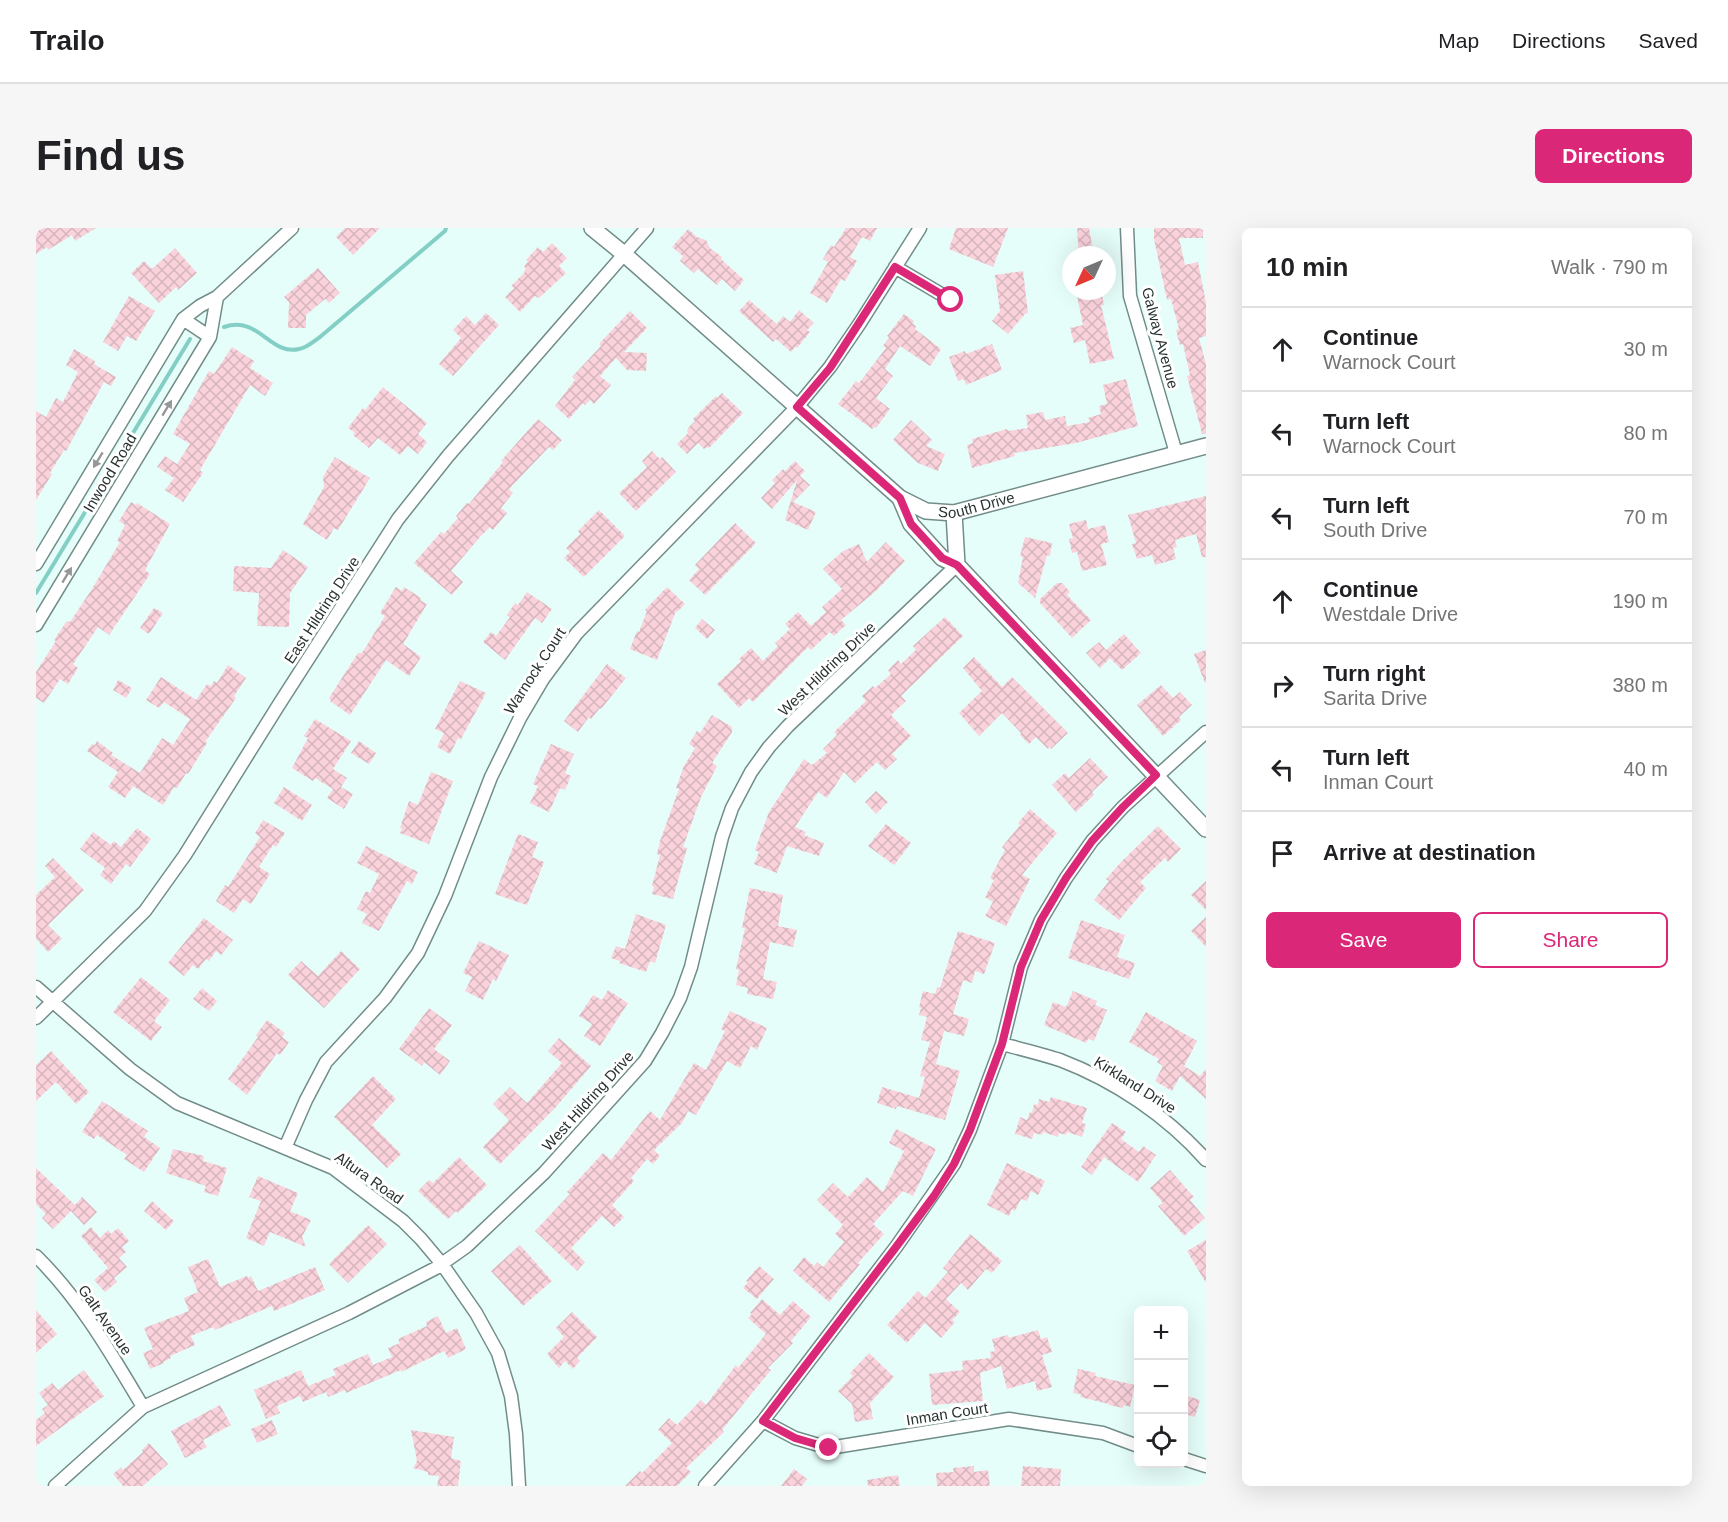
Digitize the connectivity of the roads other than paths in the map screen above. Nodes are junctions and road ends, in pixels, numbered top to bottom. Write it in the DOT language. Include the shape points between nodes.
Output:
graph roads {
  1 [pos="292,228"];
  2 [pos="592,228"];
  3 [pos="647,228"];
  4 [pos="920,228"];
  5 [pos="1127,228"];
  6 [pos="624,254"];
  7 [pos="895,267"];
  8 [pos="217,297"];
  9 [pos="951,300"];
  10 [pos="183,319"];
  11 [pos="210,337"];
  12 [pos="797,407"];
  13 [pos="1206,446"];
  14 [pos="1176,453"];
  15 [pos="900,498"];
  16 [pos="954,513"];
  17 [pos="36,564"];
  18 [pos="957,565"];
  19 [pos="36,625"];
  20 [pos="1206,732"];
  21 [pos="1156,775"];
  22 [pos="1206,829"];
  23 [pos="36,987"];
  24 [pos="54,1003"];
  25 [pos="36,1018"];
  26 [pos="1002,1044"];
  27 [pos="285,1148"];
  28 [pos="1206,1160"];
  29 [pos="36,1256"];
  30 [pos="442,1264"];
  31 [pos="143,1407"];
  32 [pos="763,1421"];
  33 [pos="1134,1445"];
  34 [pos="1188,1460"];
  35 [pos="1206,1466"];
  36 [pos="55,1486"];
  37 [pos="519,1486"];
  38 [pos="705,1486"];
  1 -- 8 [label="street, Inwood Road"];
  2 -- 6 [label="street, South Drive"];
  3 -- 6 [label="street, East Hildring Drive"];
  4 -- 7 [label="street, Warnock Court"];
  5 -- 14 [label="street, Galway Avenue" via="1130,296"];
  6 -- 12 [label="street, South Drive"];
  6 -- 24 [label="street, East Hildring Drive" via="398,519 185,855 145,911"];
  7 -- 9 [label="street"];
  7 -- 12 [label="street, Warnock Court" via="830,368"];
  8 -- 10 [label="street, Inwood Road"];
  8 -- 11 [label="street, Inwood Road"];
  10 -- 11 [label="street"];
  10 -- 17 [label="street, Inwood Road, one-way"];
  19 -- 11 [label="street, Inwood Road, one-way"];
  12 -- 15 [label="street, South Drive"];
  12 -- 27 [label="street, Warnock Court" via="577,633 543,679 491,777 445,896 418,953 385,998 326,1062"];
  13 -- 14 [label="street, South Drive"];
  14 -- 16 [label="street, South Drive"];
  15 -- 16 [label="street, South Drive" via="926,511"];
  15 -- 18 [label="street" via="911,524 942,558"];
  16 -- 18 [label="street"];
  18 -- 21 [label="street"];
  18 -- 30 [label="street, West Hildring Drive" via="769,747 732,808 691,967 680,998 651,1051 544,1173 467,1246"];
  20 -- 21 [label="street"];
  21 -- 22 [label="street"];
  21 -- 26 [label="street" via="1092,841 1041,920 1021,967"];
  23 -- 24 [label="street, Altura Road"];
  24 -- 25 [label="street, East Hildring Drive"];
  24 -- 27 [label="street, Altura Road" via="130,1069 177,1103"];
  26 -- 28 [label="street, Kirkland Drive" via="1098,1076 1173,1126"];
  26 -- 32 [label="street" via="970,1130 934,1196"];
  27 -- 30 [label="street, Altura Road" via="333,1168 370,1195 403,1221"];
  29 -- 31 [label="street, Galt Avenue" via="104,1342"];
  30 -- 31 [label="street, West Hildring Drive" via="349,1313"];
  30 -- 37 [label="street, Altura Road" via="498,1353 511,1396"];
  31 -- 36 [label="street, West Hildring Drive"];
  32 -- 33 [label="street, Inman Court" via="795,1438 829,1448 1008,1419 1103,1433"];
  32 -- 38 [label="street"];
  34 -- 35 [label="street"];
}
